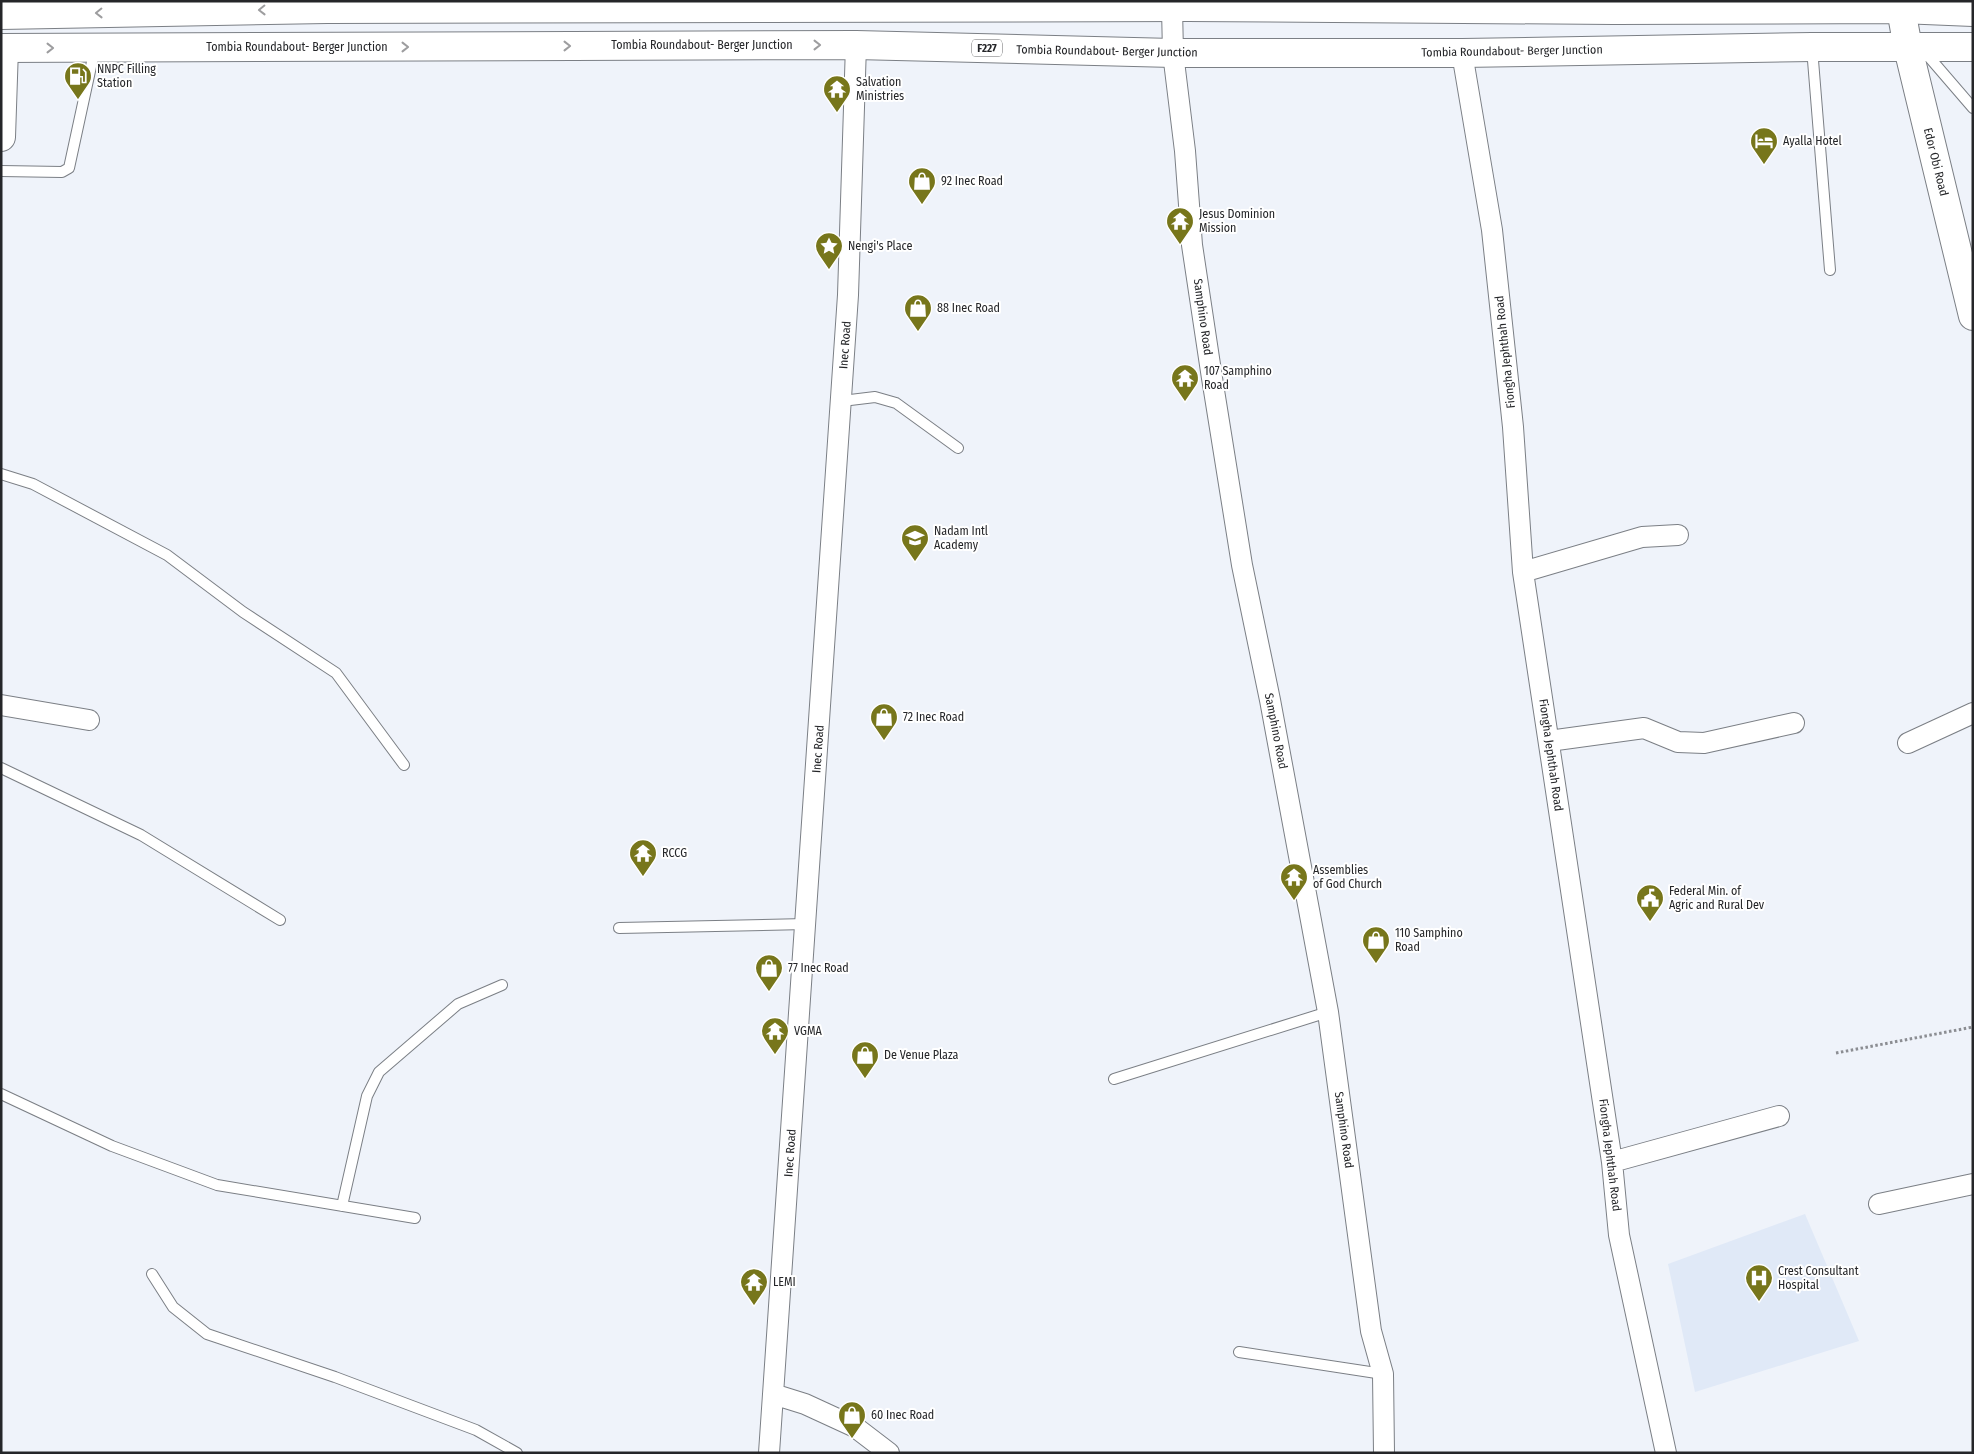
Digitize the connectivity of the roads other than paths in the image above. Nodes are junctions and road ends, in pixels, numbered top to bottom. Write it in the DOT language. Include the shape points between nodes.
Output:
graph roads {
  1 [pos="339,5"];
  2 [pos="403,5"];
  3 [pos="463,5"];
  4 [pos="817,5"];
  5 [pos="1571,5"];
  6 [pos="175,6"];
  7 [pos="1625,6"];
  8 [pos="1172,8"];
  9 [pos="1901,9"];
  10 [pos="1958,9"];
  11 [pos="1,15"];
  12 [pos="856,45"];
  13 [pos="1812,47"];
  14 [pos="1915,47"];
  15 [pos="1973,47"];
  16 [pos="3,48"];
  17 [pos="95,48"];
  18 [pos="1462,52"];
  19 [pos="1172,53"];
  20 [pos="1973,108"];
  21 [pos="1,137"];
  22 [pos="1,172"];
  23 [pos="1830,270"];
  24 [pos="1973,316"];
  25 [pos="842,401"];
  26 [pos="958,448"];
  27 [pos="1,474"];
  28 [pos="1678,535"];
  29 [pos="1524,572"];
  30 [pos="1,705"];
  31 [pos="1973,713"];
  32 [pos="89,720"];
  33 [pos="1794,722"];
  34 [pos="1548,740"];
  35 [pos="1908,743"];
  36 [pos="404,765"];
  37 [pos="1,768"];
  38 [pos="280,920"];
  39 [pos="806,924"];
  40 [pos="620,928"];
  41 [pos="502,985"];
  42 [pos="1328,1012"];
  43 [pos="1114,1079"];
  44 [pos="1,1094"];
  45 [pos="1779,1116"];
  46 [pos="1612,1162"];
  47 [pos="1973,1184"];
  48 [pos="1879,1204"];
  49 [pos="342,1206"];
  50 [pos="414,1218"];
  51 [pos="152,1274"];
  52 [pos="1238,1352"];
  53 [pos="1383,1374"];
  54 [pos="773,1394"];
  55 [pos="517,1453"];
  56 [pos="769,1453"];
  57 [pos="889,1453"];
  58 [pos="1384,1453"];
  59 [pos="1666,1453"];
  1 -- 2 [label="main road"];
  1 -- 6 [label="main road, one-way"];
  2 -- 3 [label="main road"];
  3 -- 4 [label="main road"];
  4 -- 8 [label="main road"];
  5 -- 7 [label="main road"];
  5 -- 8 [label="main road"];
  6 -- 11 [label="main road, one-way"];
  7 -- 9 [label="main road"];
  8 -- 19 [label="street, Samphino Road"];
  9 -- 10 [label="main road"];
  9 -- 14 [label="main road, Edor Obi Road"];
  17 -- 12 [label="main road, Tombia Roundabout- Berger Junction / F227, one-way"];
  12 -- 19 [label="main road, Tombia Roundabout- Berger Junction / F227"];
  12 -- 25 [label="street, Inec Road"];
  13 -- 14 [label="main road, Tombia Roundabout- Berger Junction / F227"];
  13 -- 18 [label="main road, Tombia Roundabout- Berger Junction / F227"];
  13 -- 23 [label="lane"];
  14 -- 15 [label="main road, Tombia Roundabout- Berger Junction / F227"];
  14 -- 20 [label="lane"];
  14 -- 24 [label="main road, Edor Obi Road"];
  16 -- 17 [label="main road, Tombia Roundabout- Berger Junction / F227, one-way"];
  16 -- 21 [label="main road"];
  17 -- 22 [label="lane" via="69,168 62,172"];
  18 -- 19 [label="main road, Tombia Roundabout- Berger Junction / F227"];
  18 -- 29 [label="street, Fiongha Jephthah Road" via="1492,230 1513,427"];
  19 -- 42 [label="street, Samphino Road" via="1185,151 1192,245 1242,565"];
  25 -- 26 [label="lane" via="875,397 896,403"];
  25 -- 39 [label="street, Inec Road"];
  27 -- 36 [label="lane" via="33,484 167,556 243,612 336,673"];
  28 -- 29 [label="street" via="1642,537"];
  29 -- 34 [label="street, Fiongha Jephthah Road"];
  30 -- 32 [label="street"];
  31 -- 35 [label="street"];
  33 -- 34 [label="street" via="1704,743 1678,742 1644,728"];
  34 -- 46 [label="street, Fiongha Jephthah Road"];
  37 -- 38 [label="lane" via="141,835"];
  39 -- 40 [label="lane"];
  39 -- 54 [label="street, Inec Road"];
  41 -- 49 [label="lane" via="458,1004 379,1072 368,1096"];
  42 -- 43 [label="lane"];
  42 -- 53 [label="street, Samphino Road" via="1371,1331"];
  44 -- 49 [label="lane" via="112,1146 217,1185"];
  45 -- 46 [label="street"];
  46 -- 59 [label="street, Fiongha Jephthah Road" via="1619,1235"];
  47 -- 48 [label="street"];
  49 -- 50 [label="lane"];
  51 -- 55 [label="lane" via="173,1307 207,1334 335,1377 476,1430"];
  52 -- 53 [label="lane"];
  53 -- 58 [label="street, Samphino Road"];
  54 -- 56 [label="street, Inec Road"];
  54 -- 57 [label="street" via="805,1404 854,1427"];
}
